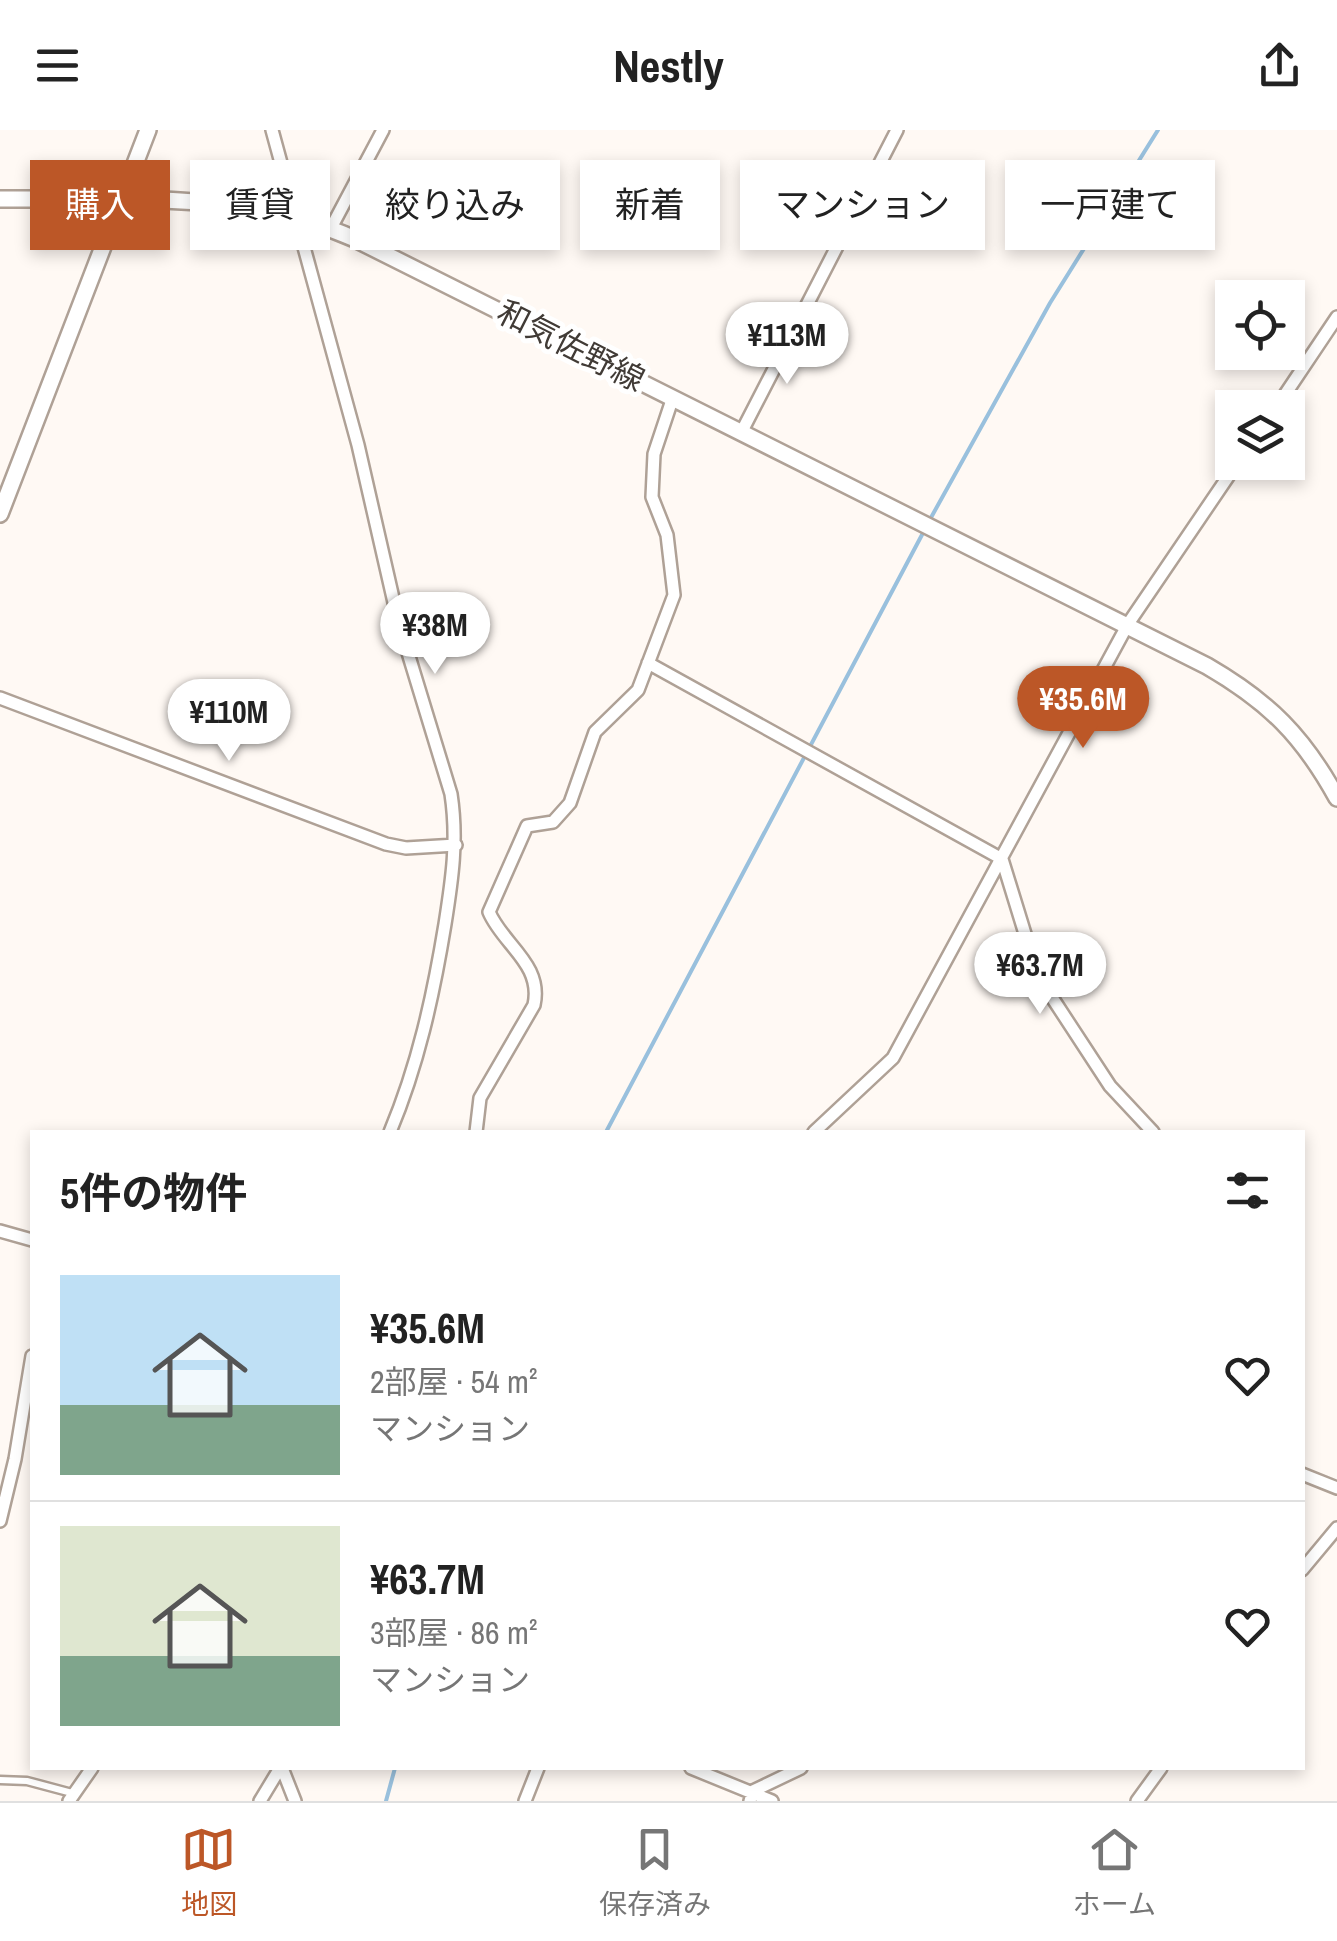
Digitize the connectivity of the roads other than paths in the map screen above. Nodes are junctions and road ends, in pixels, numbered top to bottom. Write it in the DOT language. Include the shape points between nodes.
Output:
graph roads {
  1 [pos="148,130"];
  2 [pos="272,130"];
  3 [pos="383,130"];
  4 [pos="896,130"];
  5 [pos="136,160"];
  6 [pos="281,160"];
  7 [pos="0,199"];
  8 [pos="30,199"];
  9 [pos="331,228"];
  10 [pos="102,250"];
  11 [pos="306,250"];
  12 [pos="1337,317"];
  13 [pos="1288,390"];
  14 [pos="673,397"];
  15 [pos="742,432"];
  16 [pos="1226,480"];
  17 [pos="0,514"];
  18 [pos="1128,624"];
  19 [pos="648,663"];
  20 [pos="0,698"];
  21 [pos="1337,798"];
  22 [pos="456,844"];
  23 [pos="1002,859"];
  24 [pos="391,1130"];
  25 [pos="476,1130"];
  26 [pos="816,1130"];
  27 [pos="1151,1130"];
  28 [pos="0,1232"];
  29 [pos="30,1240"];
  30 [pos="30,1368"];
  31 [pos="1305,1475"];
  32 [pos="1337,1488"];
  33 [pos="0,1521"];
  34 [pos="1337,1528"];
  35 [pos="1305,1566"];
  36 [pos="91,1770"];
  37 [pos="280,1770"];
  38 [pos="282,1770"];
  39 [pos="537,1770"];
  40 [pos="695,1770"];
  41 [pos="798,1770"];
  42 [pos="1160,1770"];
  43 [pos="0,1780"];
  44 [pos="752,1796"];
  45 [pos="71,1797"];
  46 [pos="260,1801"];
  47 [pos="295,1801"];
  48 [pos="525,1801"];
  49 [pos="772,1801"];
  50 [pos="1136,1801"];
  1 -- 5 [label="main road"];
  2 -- 6 [label="street"];
  3 -- 9 [label="street"];
  4 -- 15 [label="street"];
  7 -- 8 [label="main road, 和気佐野線"];
  9 -- 14 [label="main road, 和気佐野線"];
  10 -- 17 [label="main road"];
  11 -- 22 [label="street" via="403,638 451,794"];
  12 -- 13 [label="street"];
  14 -- 15 [label="main road, 和気佐野線"];
  14 -- 19 [label="street" via="654,454 652,497 667,535 674,595"];
  15 -- 18 [label="main road, 和気佐野線"];
  16 -- 18 [label="street"];
  18 -- 21 [label="main road, 和気佐野線" via="1268,705 1305,746"];
  18 -- 23 [label="street"];
  19 -- 23 [label="street"];
  19 -- 25 [label="street" via="631,700 595,732 564,812 553,822 527,826 489,912 517,948 537,991 480,1098"];
  20 -- 22 [label="street" via="386,844"];
  22 -- 24 [label="street" via="432,1002"];
  23 -- 26 [label="street" via="893,1058"];
  23 -- 27 [label="street" via="1038,976 1110,1086"];
  28 -- 29 [label="street"];
  30 -- 33 [label="street"];
  31 -- 32 [label="street"];
  34 -- 35 [label="street"];
  36 -- 45 [label="street"];
  37 -- 46 [label="street"];
  38 -- 47 [label="street"];
  39 -- 48 [label="street"];
  40 -- 44 [label="street"];
  41 -- 44 [label="street"];
  42 -- 50 [label="street"];
  43 -- 45 [label="lane" via="47,1785"];
  44 -- 49 [label="street"];
}
